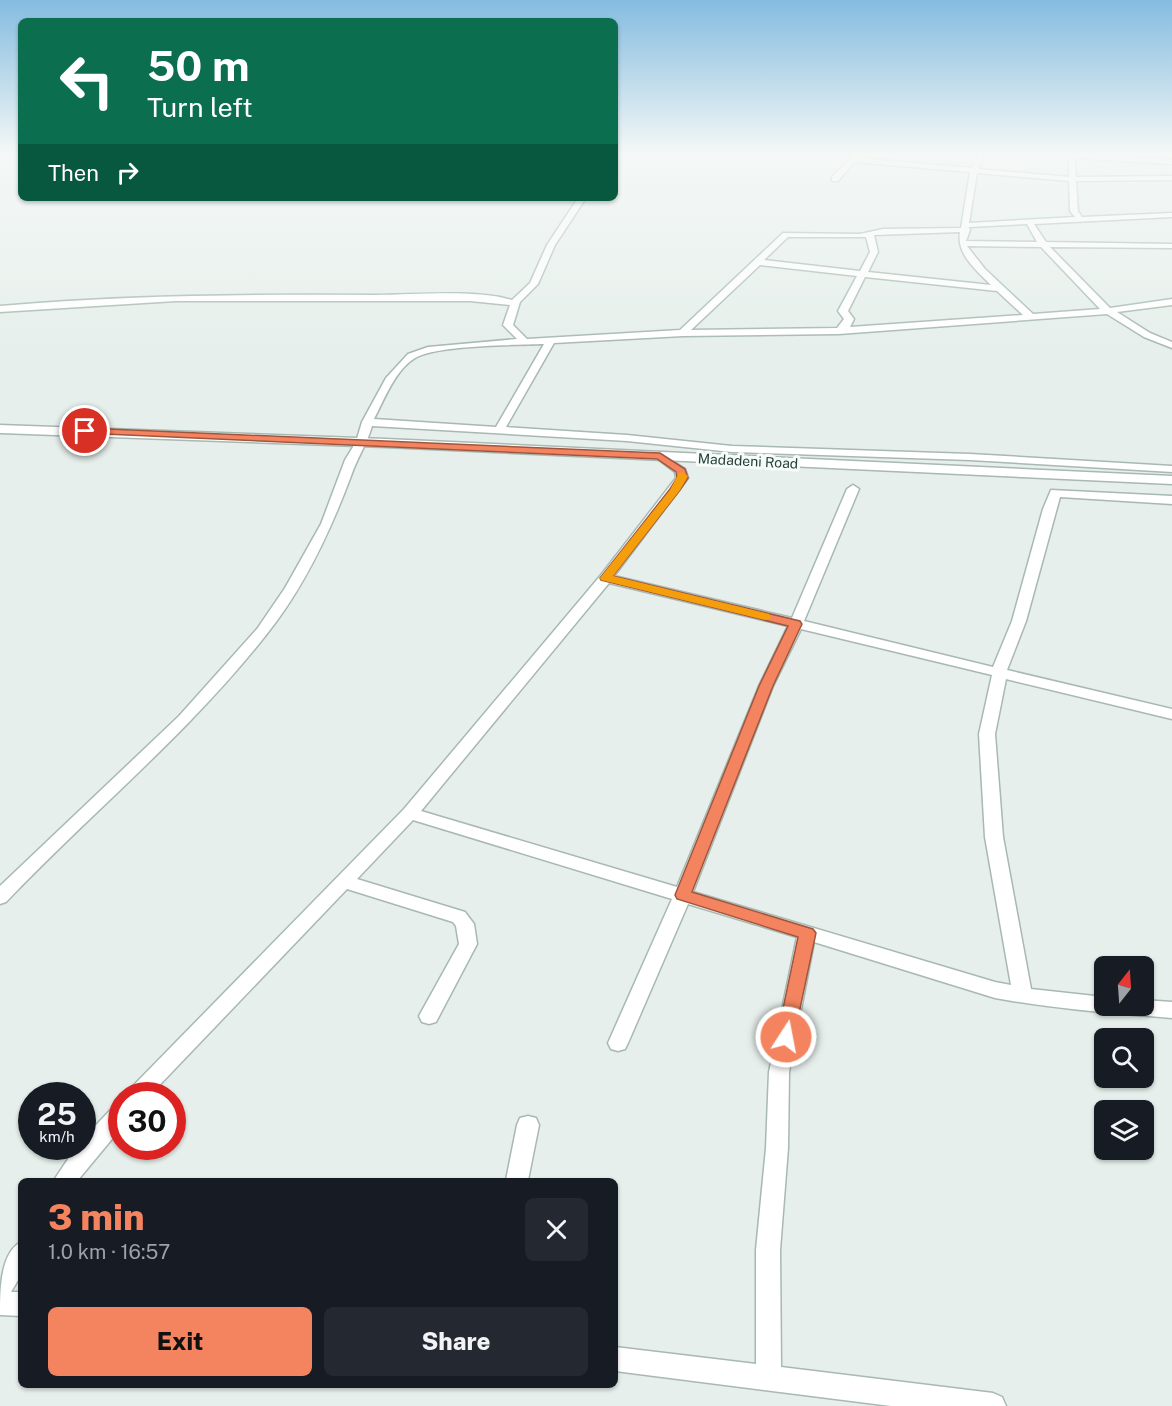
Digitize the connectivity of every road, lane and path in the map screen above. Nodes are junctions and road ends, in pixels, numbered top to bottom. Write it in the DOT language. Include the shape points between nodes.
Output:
graph roads {
  1 [pos="569,218"];
  2 [pos="967,218"];
  3 [pos="1079,218"];
  4 [pos="1091,218"];
  5 [pos="1029,222"];
  6 [pos="966,228"];
  7 [pos="870,235"];
  8 [pos="963,243"];
  9 [pos="1043,244"];
  10 [pos="1172,246"];
  11 [pos="758,262"];
  12 [pos="864,275"];
  13 [pos="1001,289"];
  14 [pos="1172,302"];
  15 [pos="515,304"];
  16 [pos="0,309"];
  17 [pos="1108,311"];
  18 [pos="1030,316"];
  19 [pos="839,331"];
  20 [pos="683,333"];
  21 [pos="1172,336"];
  22 [pos="1152,338"];
  23 [pos="551,340"];
  24 [pos="525,342"];
  25 [pos="1172,345"];
  26 [pos="367,422"];
  27 [pos="0,429"];
  28 [pos="498,430"];
  29 [pos="649,440"];
  30 [pos="362,442"];
  31 [pos="642,455"];
  32 [pos="660,456"];
  33 [pos="1172,469"];
  34 [pos="1172,480"];
  35 [pos="853,489"];
  36 [pos="1172,500"];
  37 [pos="606,578"];
  38 [pos="796,624"];
  39 [pos="999,674"];
  40 [pos="1172,714"];
  41 [pos="410,813"];
  42 [pos="343,881"];
  43 [pos="683,895"];
  44 [pos="0,897"];
  45 [pos="807,933"];
  46 [pos="1023,996"];
  47 [pos="1094,1004"];
  48 [pos="1154,1009"];
  49 [pos="1172,1010"];
  50 [pos="429,1016"];
  51 [pos="618,1043"];
  52 [pos="150,1082"];
  53 [pos="528,1125"];
  54 [pos="108,1127"];
  55 [pos="66,1178"];
  56 [pos="517,1178"];
  57 [pos="18,1258"];
  58 [pos="0,1288"];
  59 [pos="0,1303"];
  60 [pos="18,1304"];
  61 [pos="618,1359"];
  62 [pos="769,1378"];
  63 [pos="993,1406"];
  1 -- 15 [label="street" via="551,245 534,284"];
  2 -- 6 [label="street"];
  3 -- 4 [label="street"];
  3 -- 5 [label="street"];
  5 -- 6 [label="street"];
  5 -- 9 [label="street"];
  6 -- 7 [label="street" via="883,231"];
  6 -- 8 [label="street"];
  7 -- 11 [label="street" via="786,235"];
  7 -- 12 [label="street" via="874,252"];
  8 -- 9 [label="street"];
  8 -- 13 [label="street" via="965,251"];
  9 -- 10 [label="street"];
  9 -- 17 [label="street"];
  11 -- 12 [label="street"];
  11 -- 20 [label="street"];
  12 -- 13 [label="street"];
  12 -- 19 [label="street" via="843,311 849,319"];
  13 -- 18 [label="street"];
  14 -- 17 [label="street"];
  15 -- 16 [label="street" via="477,298 240,297"];
  15 -- 24 [label="street" via="508,325"];
  17 -- 18 [label="street"];
  17 -- 22 [label="street"];
  18 -- 19 [label="street"];
  19 -- 20 [label="street"];
  20 -- 23 [label="street"];
  21 -- 22 [label="street"];
  22 -- 25 [label="street"];
  23 -- 24 [label="street"];
  23 -- 28 [label="street"];
  24 -- 26 [label="street" via="440,348 411,356 391,378"];
  26 -- 28 [label="street"];
  26 -- 30 [label="street"];
  27 -- 30 [label="street, Madadeni Road"];
  28 -- 29 [label="street"];
  29 -- 31 [label="street"];
  29 -- 33 [label="street" via="732,450 969,457"];
  30 -- 31 [label="street, Madadeni Road"];
  30 -- 44 [label="street" via="351,460 327,524 292,588 262,632 184,719"];
  31 -- 32 [label="street, Madadeni Road"];
  32 -- 34 [label="street, Madadeni Road"];
  32 -- 37 [label="street" via="681,471 682,478"];
  35 -- 38 [label="street"];
  36 -- 39 [label="street" via="1055,493 1019,621"];
  37 -- 38 [label="street"];
  37 -- 41 [label="street"];
  38 -- 39 [label="street"];
  38 -- 43 [label="street" via="766,686"];
  39 -- 40 [label="street"];
  39 -- 46 [label="street" via="987,734 987,758 994,837"];
  41 -- 42 [label="street"];
  41 -- 43 [label="street"];
  42 -- 50 [label="street" via="459,917 465,924 468,944"];
  42 -- 52 [label="street"];
  43 -- 45 [label="street"];
  43 -- 51 [label="street"];
  45 -- 46 [label="street"];
  45 -- 62 [label="street" via="778,1083 769,1230"];
  46 -- 47 [label="street"];
  48 -- 49 [label="street"];
  53 -- 56 [label="street"];
  54 -- 55 [label="street"];
  57 -- 58 [label="street"];
  59 -- 60 [label="street"];
  61 -- 62 [label="street"];
  62 -- 63 [label="street"];
}
